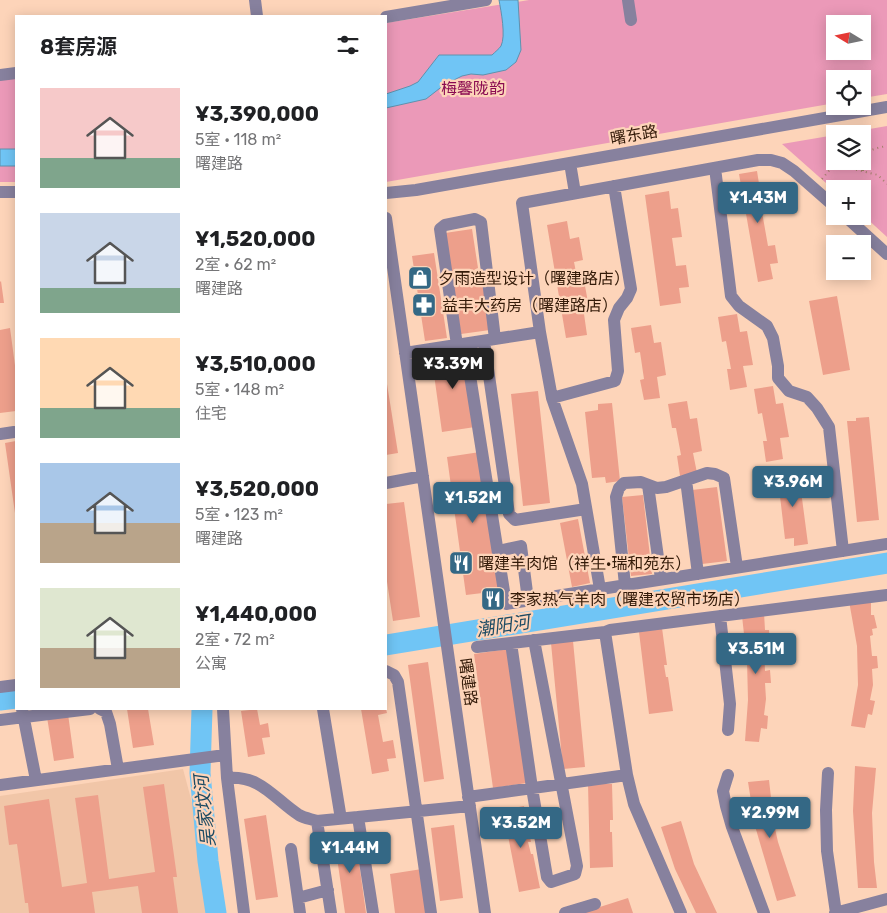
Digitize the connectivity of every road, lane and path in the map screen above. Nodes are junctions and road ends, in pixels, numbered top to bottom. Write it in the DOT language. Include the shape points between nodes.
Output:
graph roads {
  1 [pos="254,0"];
  2 [pos="486,0"];
  3 [pos="628,0"];
  4 [pos="257,15"];
  5 [pos="387,17"];
  6 [pos="631,20"];
  7 [pos="15,73"];
  8 [pos="0,75"];
  9 [pos="887,107"];
  10 [pos="887,146"];
  11 [pos="570,163"];
  12 [pos="715,168"];
  13 [pos="863,171"];
  14 [pos="887,184"];
  15 [pos="614,186"];
  16 [pos="815,189"];
  17 [pos="0,192"];
  18 [pos="15,192"];
  19 [pos="387,193"];
  20 [pos="575,194"];
  21 [pos="826,199"];
  22 [pos="387,225"];
  23 [pos="855,225"];
  24 [pos="887,254"];
  25 [pos="540,332"];
  26 [pos="490,340"];
  27 [pos="461,345"];
  28 [pos="405,354"];
  29 [pos="552,398"];
  30 [pos="14,432"];
  31 [pos="0,434"];
  32 [pos="423,476"];
  33 [pos="686,480"];
  34 [pos="387,483"];
  35 [pos="648,485"];
  36 [pos="586,508"];
  37 [pos="887,544"];
  38 [pos="498,551"];
  39 [pos="843,551"];
  40 [pos="738,567"];
  41 [pos="698,574"];
  42 [pos="661,579"];
  43 [pos="625,585"];
  44 [pos="600,589"];
  45 [pos="887,595"];
  46 [pos="528,600"];
  47 [pos="720,616"];
  48 [pos="605,632"];
  49 [pos="534,640"];
  50 [pos="511,643"];
  51 [pos="477,647"];
  52 [pos="387,672"];
  53 [pos="15,684"];
  54 [pos="0,687"];
  55 [pos="73,710"];
  56 [pos="102,710"];
  57 [pos="223,710"];
  58 [pos="322,710"];
  59 [pos="23,713"];
  60 [pos="0,720"];
  61 [pos="728,730"];
  62 [pos="225,755"];
  63 [pos="118,769"];
  64 [pos="828,773"];
  65 [pos="627,775"];
  66 [pos="728,775"];
  67 [pos="227,778"];
  68 [pos="36,780"];
  69 [pos="562,784"];
  70 [pos="0,785"];
  71 [pos="532,788"];
  72 [pos="469,802"];
  73 [pos="416,811"];
  74 [pos="358,817"];
  75 [pos="341,819"];
  76 [pos="318,821"];
  77 [pos="291,849"];
  78 [pos="328,890"];
  79 [pos="298,898"];
  80 [pos="887,899"];
  81 [pos="596,904"];
  82 [pos="244,913"];
  83 [pos="300,913"];
  84 [pos="331,913"];
  85 [pos="373,913"];
  86 [pos="431,913"];
  87 [pos="485,913"];
  88 [pos="564,913"];
  89 [pos="682,913"];
  90 [pos="764,913"];
  91 [pos="836,913"];
  1 -- 4 [label="street"];
  2 -- 5 [label="street"];
  3 -- 6 [label="street"];
  7 -- 8 [label="street"];
  9 -- 11 [label="street, 曙东路"];
  10 -- 13 [label="path" via="872,149 867,154"];
  11 -- 19 [label="street, 曙东路"];
  11 -- 20 [label="street"];
  12 -- 15 [label="street"];
  12 -- 16 [label="street" via="771,160 782,163"];
  12 -- 39 [label="street" via="731,296 739,306 767,326 773,338 778,378 789,391 807,397 829,427"];
  13 -- 14 [label="path" via="878,175"];
  13 -- 16 [label="path" via="832,167"];
  15 -- 20 [label="street"];
  15 -- 29 [label="street" via="630,289 614,320 618,371 615,382"];
  16 -- 21 [label="street"];
  17 -- 18 [label="street"];
  20 -- 25 [label="street" via="522,203"];
  22 -- 28 [label="street, 曙建路"];
  23 -- 24 [label="street"];
  25 -- 26 [label="street"];
  25 -- 29 [label="street"];
  26 -- 27 [label="street"];
  26 -- 27 [label="street" via="481,222 475,219 440,229"];
  26 -- 36 [label="street" via="509,514 515,520"];
  27 -- 28 [label="street"];
  27 -- 38 [label="street"];
  28 -- 32 [label="street, 曙建路"];
  29 -- 36 [label="street" via="582,484"];
  30 -- 31 [label="street"];
  32 -- 34 [label="street"];
  32 -- 72 [label="street, 曙建路"];
  33 -- 35 [label="street" via="666,487"];
  33 -- 40 [label="street" via="707,473 724,478"];
  33 -- 41 [label="street"];
  35 -- 42 [label="street"];
  35 -- 43 [label="street" via="624,483 616,497"];
  36 -- 44 [label="street"];
  37 -- 39 [label="street"];
  38 -- 46 [label="street" via="506,604"];
  38 -- 46 [label="street" via="521,546"];
  39 -- 40 [label="street"];
  40 -- 41 [label="street"];
  41 -- 42 [label="street"];
  42 -- 43 [label="street"];
  43 -- 44 [label="street"];
  44 -- 46 [label="street"];
  45 -- 47 [label="street"];
  47 -- 48 [label="street"];
  47 -- 61 [label="street" via="730,704"];
  48 -- 49 [label="street"];
  48 -- 65 [label="street"];
  49 -- 50 [label="street"];
  49 -- 69 [label="street"];
  50 -- 51 [label="street"];
  50 -- 71 [label="street"];
  52 -- 73 [label="street" via="398,682"];
  53 -- 54 [label="street"];
  55 -- 59 [label="street"];
  56 -- 63 [label="street" via="110,724"];
  57 -- 62 [label="street"];
  58 -- 75 [label="street"];
  59 -- 60 [label="street"];
  59 -- 68 [label="street"];
  62 -- 63 [label="street"];
  62 -- 67 [label="street"];
  63 -- 68 [label="street"];
  64 -- 91 [label="street" via="827,851"];
  65 -- 69 [label="street"];
  65 -- 89 [label="street" via="634,804"];
  66 -- 90 [label="street" via="723,791 726,806"];
  67 -- 76 [label="street" via="253,780 300,816"];
  67 -- 82 [label="street"];
  68 -- 70 [label="street"];
  69 -- 71 [label="street"];
  69 -- 71 [label="street" via="577,866 575,874 551,882 547,877"];
  71 -- 72 [label="street"];
  72 -- 73 [label="street"];
  72 -- 87 [label="street, 曙建路"];
  73 -- 74 [label="street"];
  73 -- 86 [label="street"];
  74 -- 75 [label="street"];
  74 -- 85 [label="street"];
  75 -- 76 [label="street"];
  76 -- 78 [label="street"];
  77 -- 79 [label="street"];
  78 -- 79 [label="street"];
  78 -- 84 [label="street"];
  79 -- 83 [label="street"];
  80 -- 91 [label="street"];
  81 -- 88 [label="street"];
}
